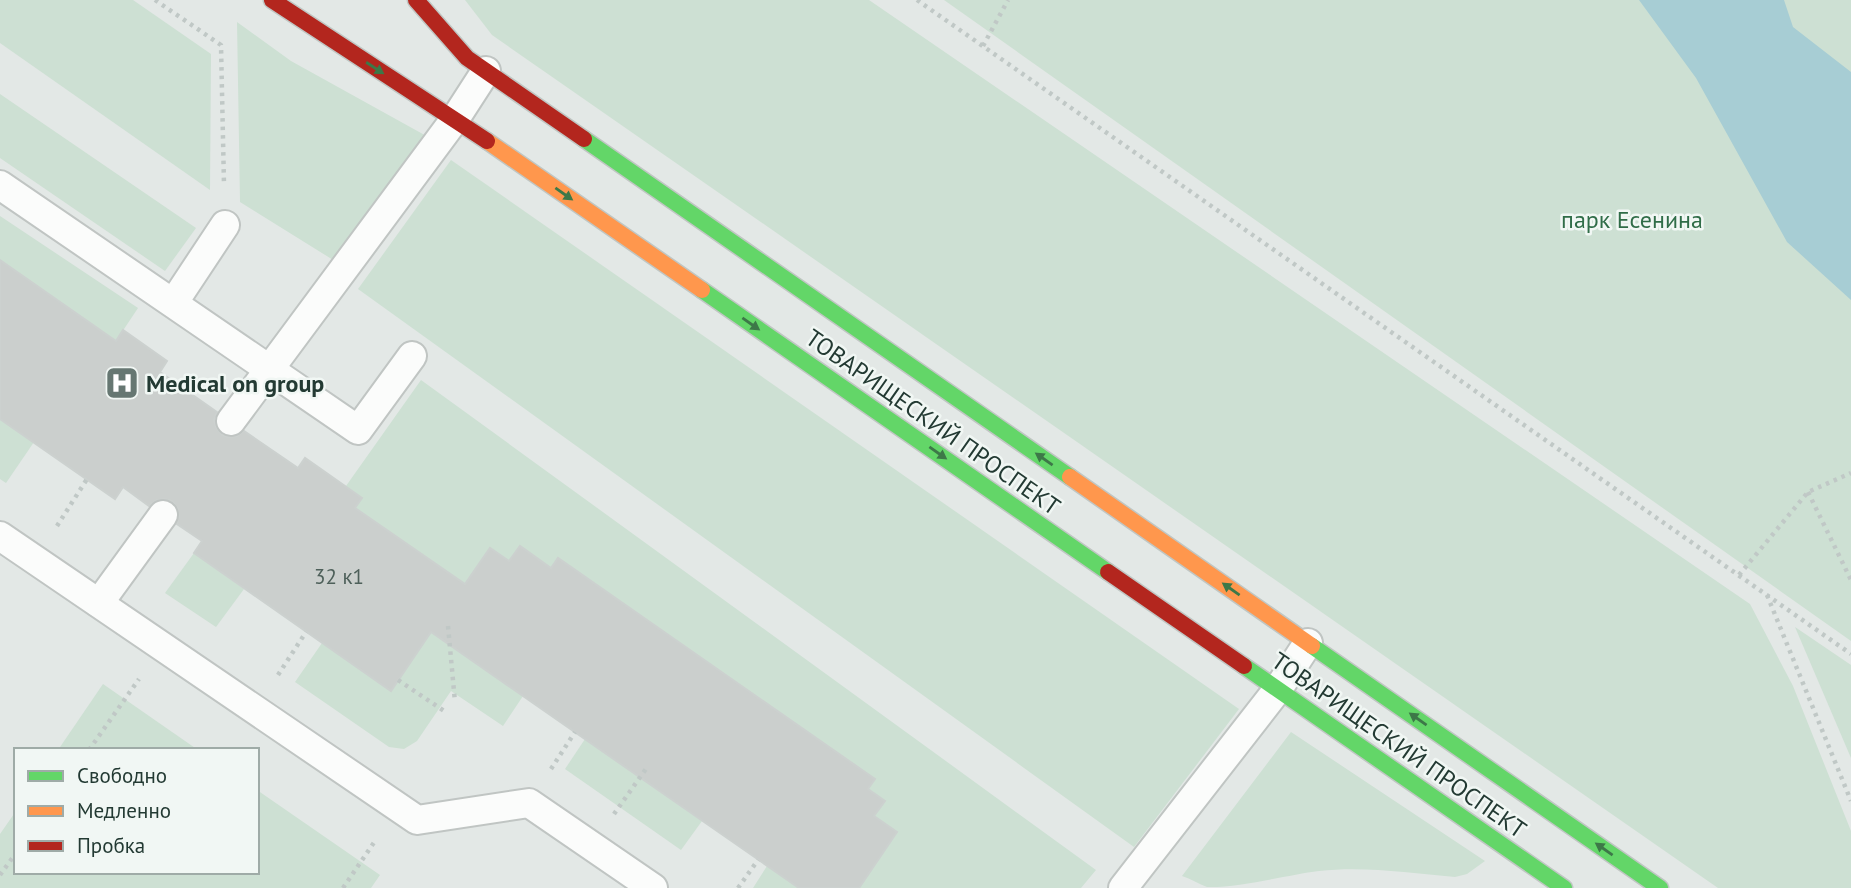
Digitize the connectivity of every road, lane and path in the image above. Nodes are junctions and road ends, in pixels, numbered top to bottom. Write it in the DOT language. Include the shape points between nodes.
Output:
graph roads {
  1 [pos="155,0"];
  2 [pos="272,0"];
  3 [pos="416,0"];
  4 [pos="917,0"];
  5 [pos="1008,0"];
  6 [pos="983,46"];
  7 [pos="486,71"];
  8 [pos="455,119"];
  9 [pos="0,185"];
  10 [pos="225,225"];
  11 [pos="174,302"];
  12 [pos="412,356"];
  13 [pos="269,368"];
  14 [pos="231,421"];
  15 [pos="1851,473"];
  16 [pos="87,480"];
  17 [pos="1808,492"];
  18 [pos="163,515"];
  19 [pos="56,527"];
  20 [pos="0,536"];
  21 [pos="1739,575"];
  22 [pos="1851,580"];
  23 [pos="1766,594"];
  24 [pos="99,603"];
  25 [pos="448,626"];
  26 [pos="306,632"];
  27 [pos="1308,643"];
  28 [pos="1851,654"];
  29 [pos="275,678"];
  30 [pos="398,680"];
  31 [pos="1278,689"];
  32 [pos="455,702"];
  33 [pos="447,713"];
  34 [pos="575,732"];
  35 [pos="648,766"];
  36 [pos="551,769"];
  37 [pos="1851,801"];
  38 [pos="614,814"];
  39 [pos="14,856"];
  40 [pos="758,860"];
  41 [pos="0,875"];
  42 [pos="653,888"];
  43 [pos="738,888"];
  44 [pos="1123,888"];
  45 [pos="1564,888"];
  46 [pos="1660,888"];
  1 -- 10 [label="path" via="221,45"];
  2 -- 8 [label="street, ТОВАРИЩЕСКИЙ ПРОСПЕКТ, one-way"];
  3 -- 7 [label="street, ТОВАРИЩЕСКИЙ ПРОСПЕКТ" via="467,58"];
  4 -- 6 [label="path"];
  5 -- 6 [label="path"];
  6 -- 21 [label="path"];
  7 -- 8 [label="lane"];
  27 -- 7 [label="street, ТОВАРИЩЕСКИЙ ПРОСПЕКТ, one-way"];
  8 -- 13 [label="lane"];
  8 -- 31 [label="street, ТОВАРИЩЕСКИЙ ПРОСПЕКТ, one-way"];
  9 -- 11 [label="lane"];
  10 -- 11 [label="lane"];
  11 -- 13 [label="lane"];
  12 -- 13 [label="lane" via="358,429"];
  13 -- 14 [label="lane"];
  15 -- 17 [label="path"];
  16 -- 19 [label="path"];
  17 -- 21 [label="path"];
  17 -- 22 [label="path"];
  18 -- 24 [label="lane"];
  20 -- 24 [label="lane"];
  21 -- 23 [label="path"];
  23 -- 28 [label="path"];
  23 -- 37 [label="path"];
  24 -- 42 [label="lane" via="417,820 529,803"];
  25 -- 32 [label="path"];
  26 -- 29 [label="path"];
  27 -- 31 [label="lane"];
  46 -- 27 [label="street, ТОВАРИЩЕСКИЙ ПРОСПЕКТ, one-way"];
  30 -- 33 [label="path"];
  31 -- 44 [label="lane"];
  31 -- 45 [label="street, ТОВАРИЩЕСКИЙ ПРОСПЕКТ"];
  34 -- 36 [label="path"];
  35 -- 38 [label="path"];
  39 -- 41 [label="path"];
  40 -- 43 [label="path"];
}
